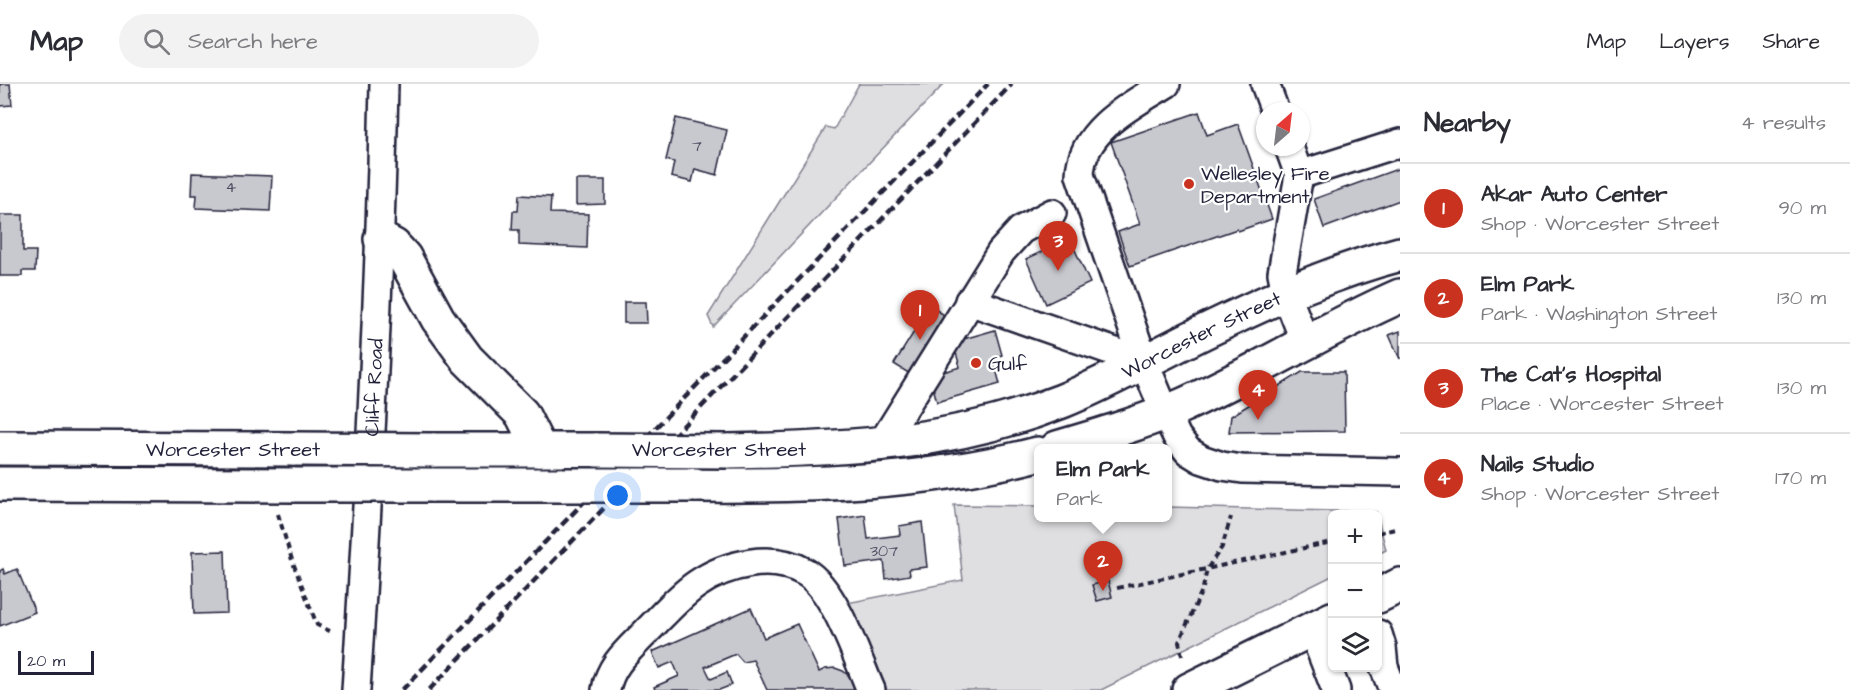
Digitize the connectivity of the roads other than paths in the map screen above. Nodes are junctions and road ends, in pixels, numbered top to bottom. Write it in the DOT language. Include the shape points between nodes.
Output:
graph roads {
  1 [pos="384,84"];
  2 [pos="1166,84"];
  3 [pos="1265,84"];
  4 [pos="1272,102"];
  5 [pos="1400,143"];
  6 [pos="1292,156"];
  7 [pos="1299,175"];
  8 [pos="1052,213"];
  9 [pos="381,239"];
  10 [pos="1400,242"];
  11 [pos="1400,254"];
  12 [pos="1348,270"];
  13 [pos="1286,293"];
  14 [pos="1400,296"];
  15 [pos="969,301"];
  16 [pos="1305,342"];
  17 [pos="1144,362"];
  18 [pos="1165,412"];
  19 [pos="1071,444"];
  20 [pos="881,445"];
  21 [pos="0,448"];
  22 [pos="540,450"];
  23 [pos="1034,455"];
  24 [pos="1400,472"];
  25 [pos="0,484"];
  26 [pos="1400,585"];
  27 [pos="1382,594"];
  28 [pos="1322,624"];
  29 [pos="1386,636"];
  30 [pos="356,690"];
  31 [pos="595,690"];
  32 [pos="606,690"];
  33 [pos="871,690"];
  34 [pos="1189,690"];
  35 [pos="1336,690"];
  36 [pos="1393,690"];
  1 -- 9 [label="street, Cliff Road"];
  2 -- 17 [label="street" via="1101,129 1080,166 1082,182"];
  3 -- 4 [label="street"];
  5 -- 7 [label="street"];
  6 -- 7 [label="street"];
  7 -- 13 [label="street" via="1283,262"];
  8 -- 15 [label="street" via="1014,237"];
  9 -- 22 [label="main road" via="404,256 441,325 467,359 522,414"];
  9 -- 30 [label="street, Cliff Road"];
  10 -- 12 [label="street"];
  11 -- 12 [label="main road, Worcester Street"];
  12 -- 13 [label="main road, Worcester Street"];
  13 -- 16 [label="street"];
  13 -- 17 [label="main road, Worcester Street"];
  14 -- 16 [label="main road"];
  15 -- 17 [label="street"];
  15 -- 20 [label="street"];
  16 -- 18 [label="main road"];
  17 -- 18 [label="street"];
  17 -- 20 [label="main road, Worcester Street" via="1083,392 1018,416 951,434"];
  18 -- 19 [label="main road"];
  18 -- 24 [label="street" via="1184,446 1211,463 1242,469"];
  20 -- 22 [label="main road, Worcester Street, bridge" via="727,451"];
  21 -- 22 [label="main road, Worcester Street, bridge"];
  23 -- 25 [label="main road, Worcester Street, bridge" via="895,480 800,485 430,485 286,496"];
  26 -- 27 [label="main road"];
  28 -- 34 [label="main road"];
  28 -- 35 [label="street"];
  29 -- 36 [label="street" via="1383,662"];
  31 -- 32 [label="street"];
  32 -- 33 [label="street" via="612,670 622,656 675,603 705,579 762,562 785,564 805,572 820,585"];
}
